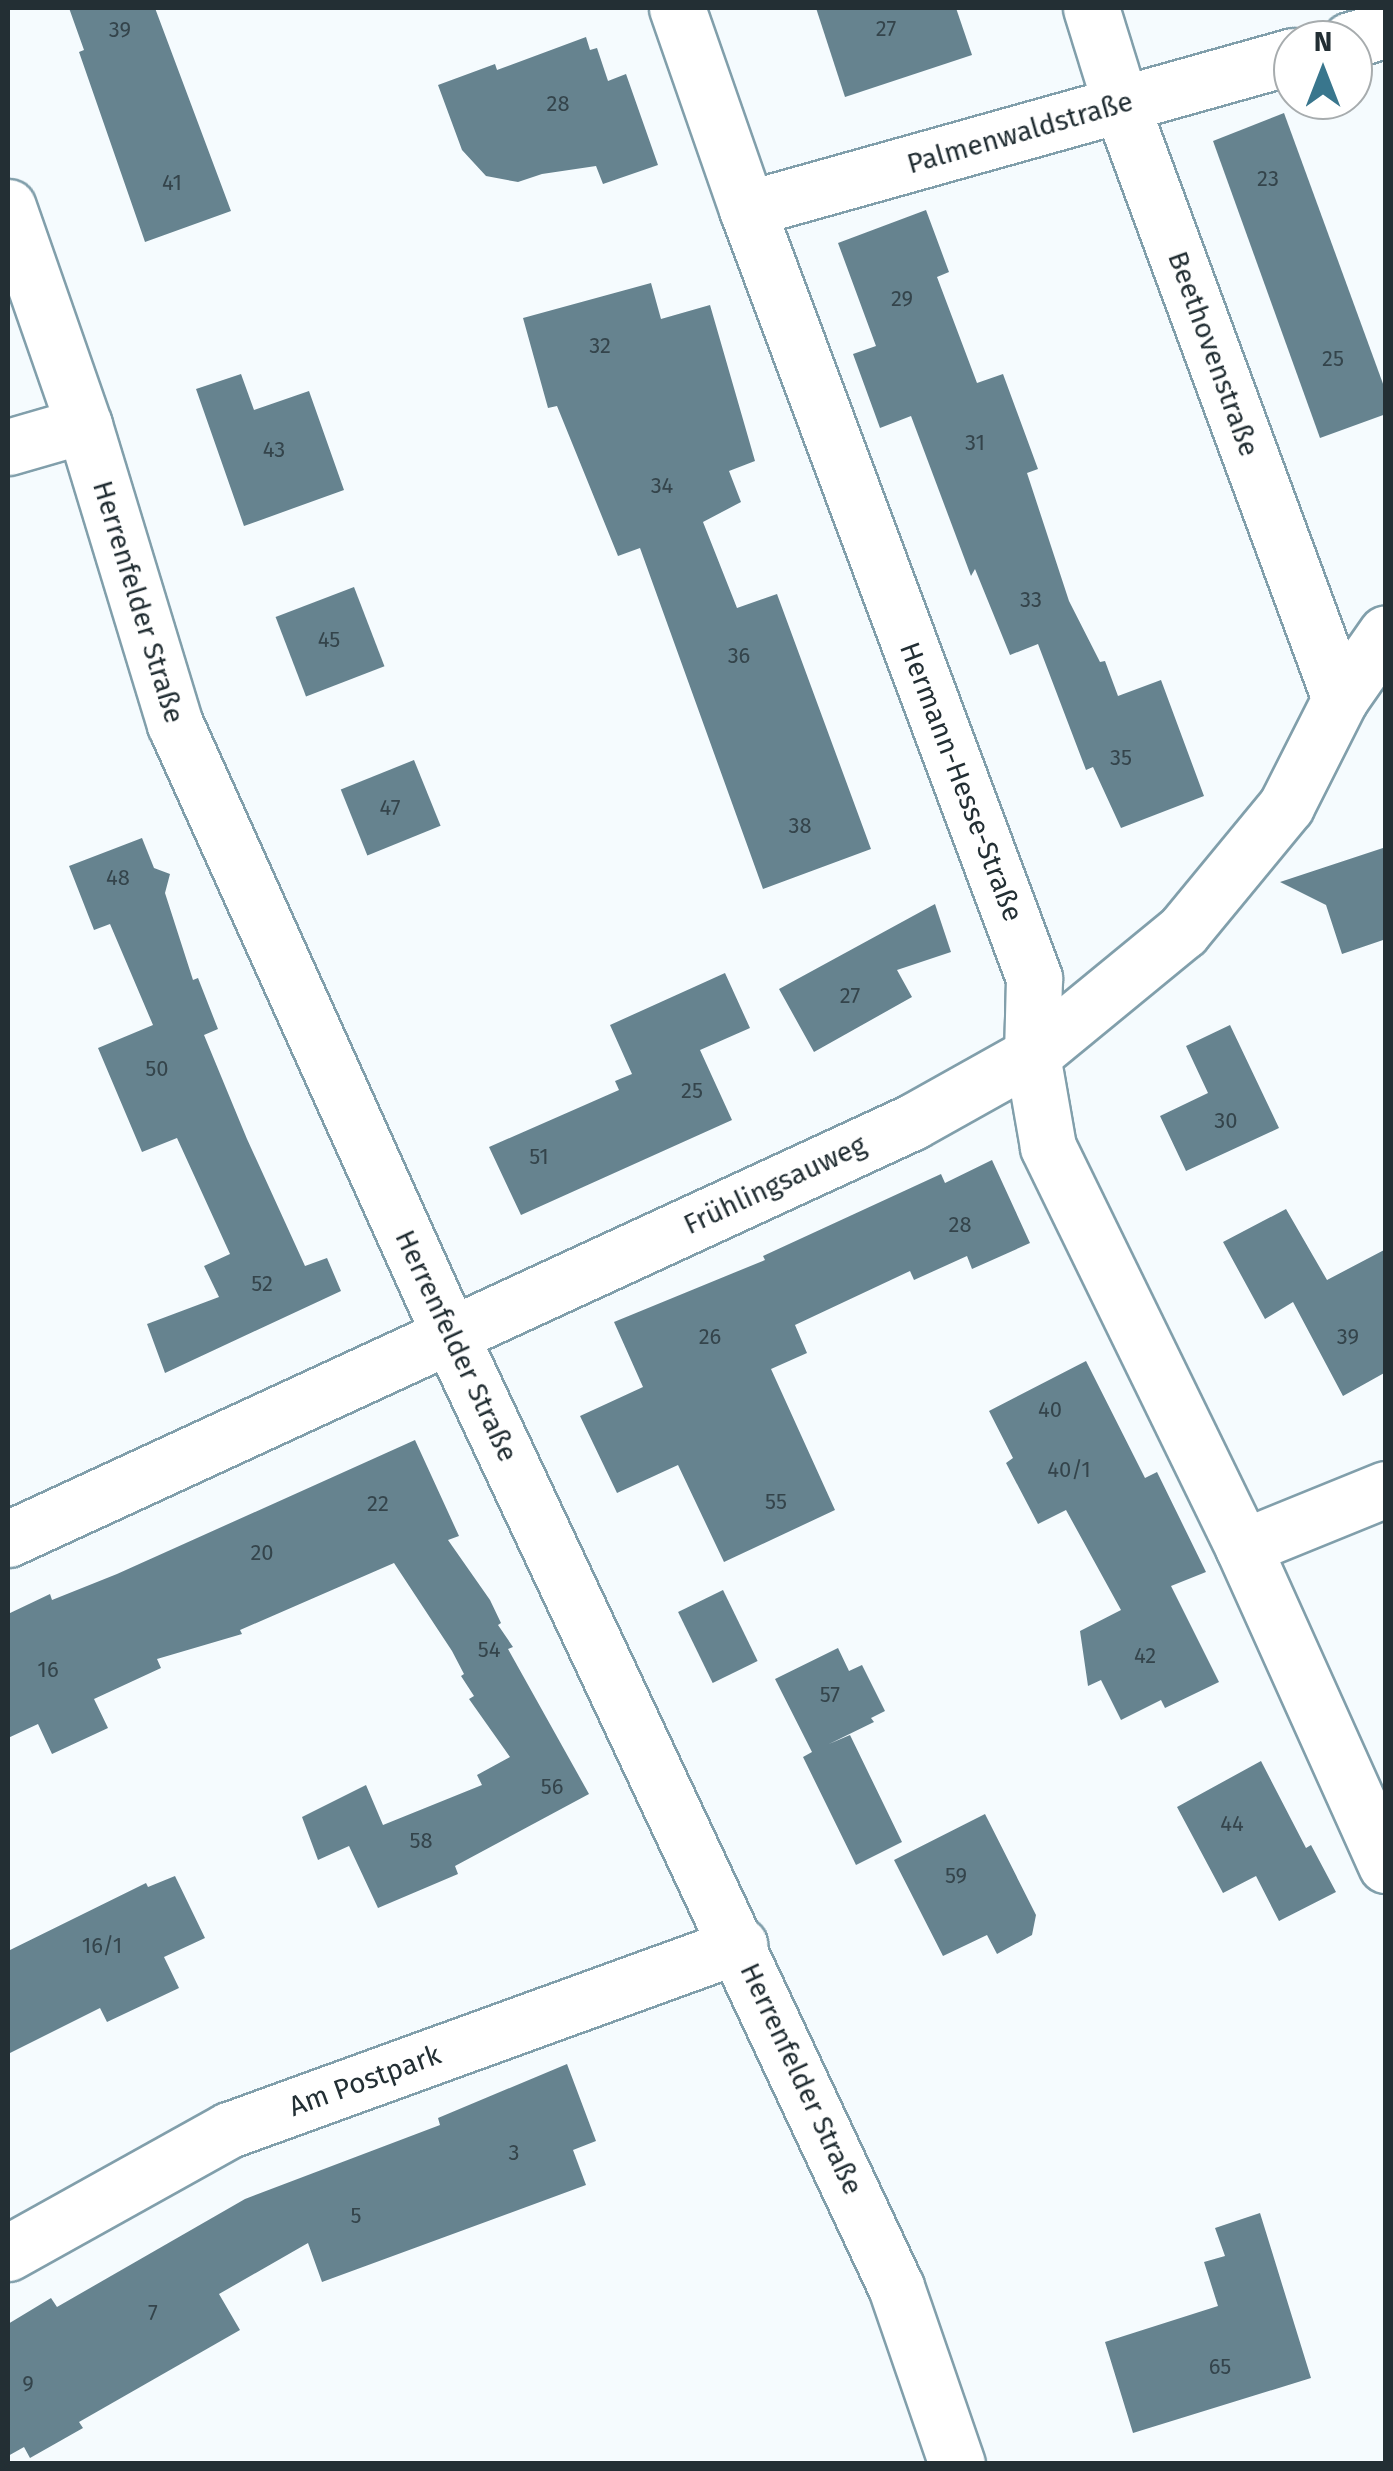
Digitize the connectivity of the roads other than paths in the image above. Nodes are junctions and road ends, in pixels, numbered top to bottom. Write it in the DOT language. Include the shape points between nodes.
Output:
graph roads {
  1 [pos="677,8"];
  2 [pos="1091,8"];
  3 [pos="1273,62"];
  4 [pos="1121,105"];
  5 [pos="8,207"];
  6 [pos="746,210"];
  7 [pos="84,426"];
  8 [pos="8,448"];
  9 [pos="1386,634"];
  10 [pos="1340,699"];
  11 [pos="1032,1055"];
  12 [pos="450,1335"];
  13 [pos="1386,1489"];
  14 [pos="8,1538"];
  15 [pos="1243,1547"];
  16 [pos="1386,1866"];
  17 [pos="739,1945"];
  18 [pos="8,2253"];
  19 [pos="957,2464"];
  1 -- 6 [label="street, Hermann-Hesse-Straße"];
  2 -- 4 [label="street, Beethovenstraße"];
  3 -- 4 [label="street, Palmenwaldstraße"];
  4 -- 6 [label="street, Palmenwaldstraße"];
  4 -- 10 [label="street, Beethovenstraße"];
  5 -- 7 [label="street, Herrenfelder Straße"];
  6 -- 11 [label="street, Hermann-Hesse-Straße" via="1034,978"];
  7 -- 8 [label="street"];
  7 -- 12 [label="street, Herrenfelder Straße" via="175,724"];
  9 -- 10 [label="street, Frühlingsauweg"];
  10 -- 11 [label="street, Frühlingsauweg" via="1286,806 1183,931"];
  11 -- 12 [label="street, Frühlingsauweg" via="912,1122"];
  11 -- 15 [label="street, Hermann-Hesse-Straße" via="1048,1147"];
  12 -- 14 [label="street, Frühlingsauweg"];
  12 -- 17 [label="street, Herrenfelder Straße"];
  13 -- 15 [label="street"];
  15 -- 16 [label="street, Hermann-Hesse-Straße"];
  17 -- 18 [label="street, Am Postpark" via="229,2130"];
  17 -- 19 [label="street, Herrenfelder Straße" via="896,2287"];
}
